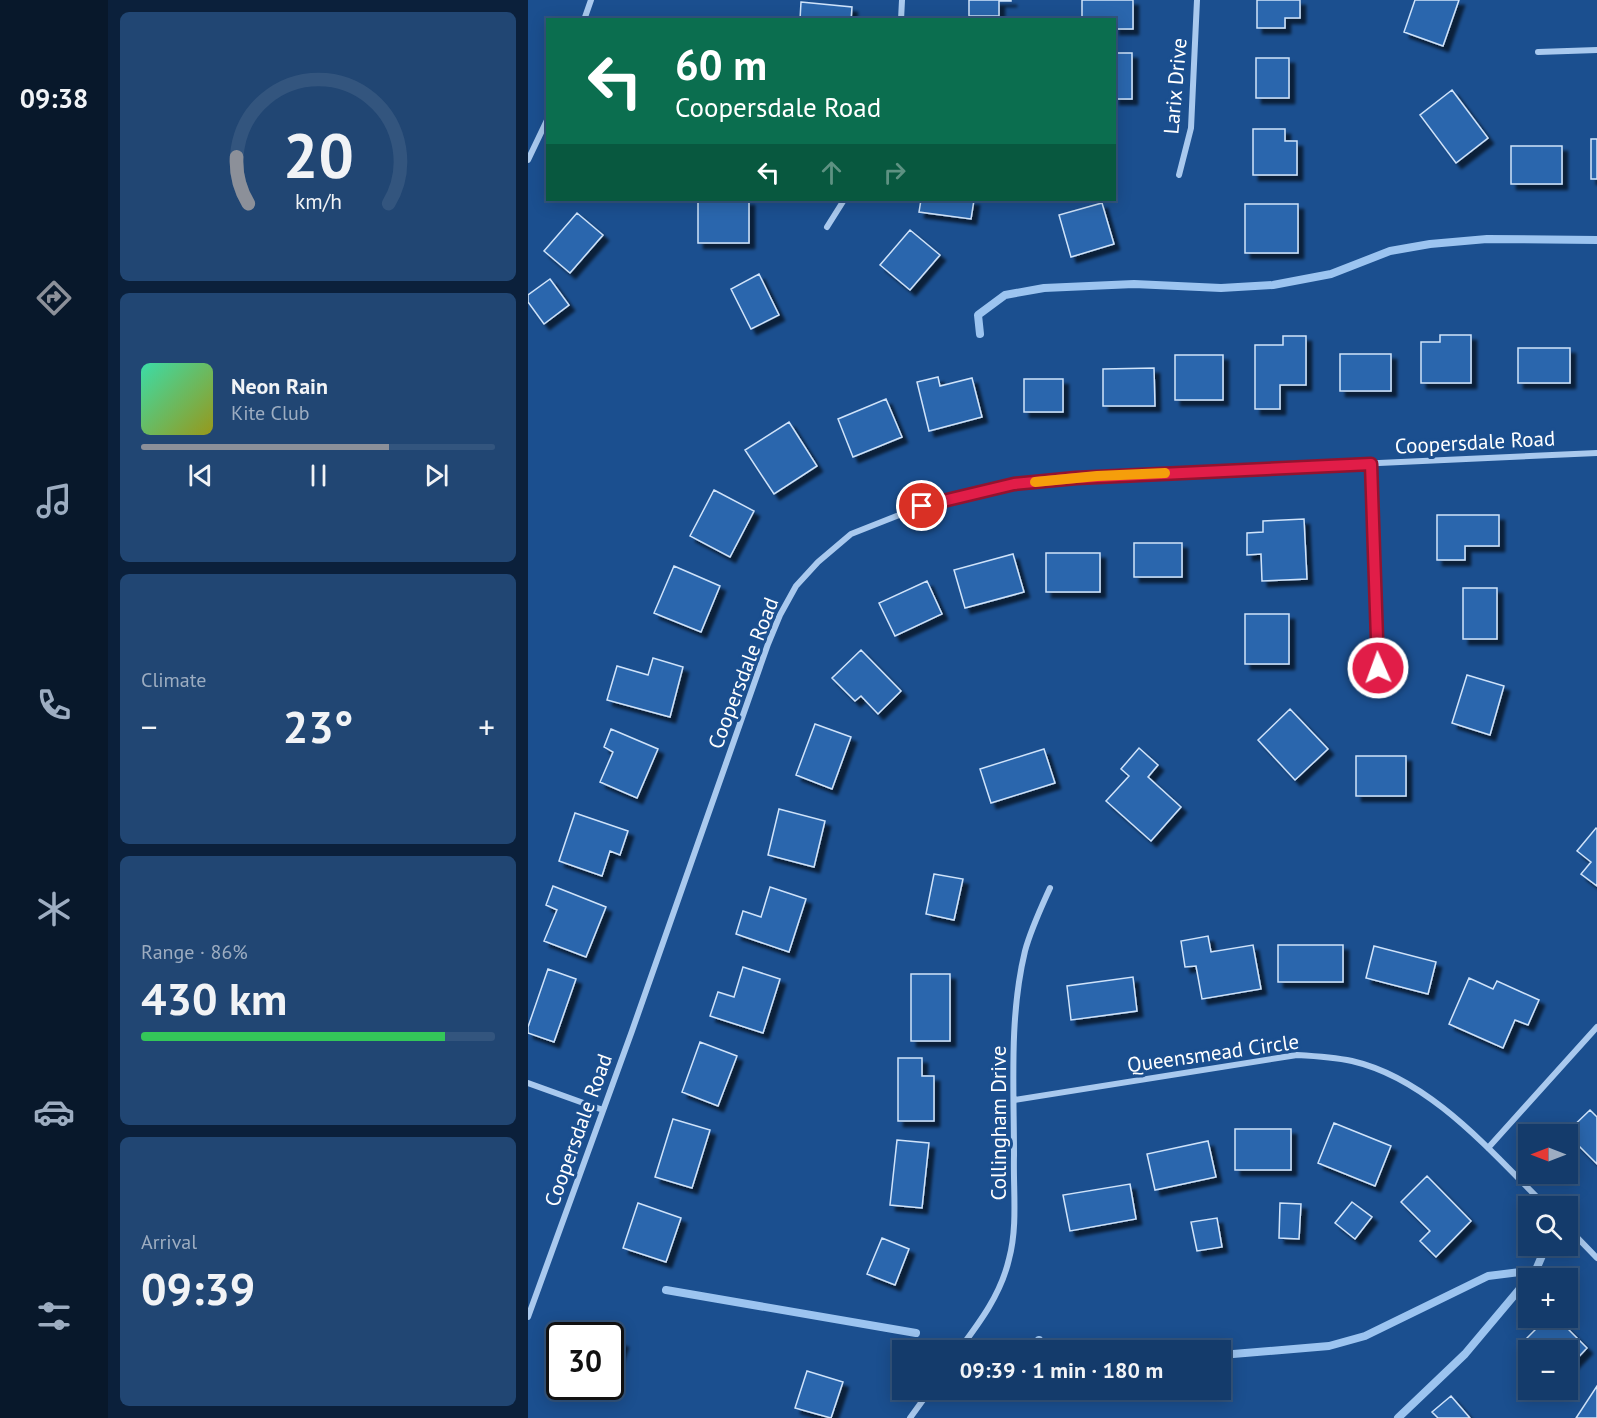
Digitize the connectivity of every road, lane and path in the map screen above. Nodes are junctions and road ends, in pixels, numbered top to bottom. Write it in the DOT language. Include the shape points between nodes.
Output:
graph roads {
  1 [pos="591,0"];
  2 [pos="902,0"];
  3 [pos="1197,0"];
  4 [pos="585,18"];
  5 [pos="901,18"];
  6 [pos="1597,50"];
  7 [pos="1538,52"];
  8 [pos="546,122"];
  9 [pos="528,160"];
  10 [pos="1179,175"];
  11 [pos="843,201"];
  12 [pos="827,227"];
  13 [pos="1597,453"];
  14 [pos="1371,464"];
  15 [pos="1378,668"];
  16 [pos="1050,888"];
  17 [pos="1597,1028"];
  18 [pos="528,1083"];
  19 [pos="1014,1100"];
  20 [pos="603,1110"];
  21 [pos="1488,1148"];
  22 [pos="1536,1196"];
  23 [pos="1578,1238"];
  24 [pos="1597,1258"];
  25 [pos="528,1317"];
  26 [pos="966,1340"];
  27 [pos="923,1400"];
  28 [pos="910,1418"];
  1 -- 4 [label="street"];
  2 -- 5 [label="street"];
  3 -- 10 [label="street, Larix Drive" via="1191,128"];
  6 -- 7 [label="street"];
  8 -- 9 [label="street"];
  11 -- 12 [label="street"];
  13 -- 14 [label="street, Coopersdale Road"];
  14 -- 15 [label="street"];
  14 -- 20 [label="street, Coopersdale Road" via="1097,476 1014,484 902,513 839,543 796,586 780,615"];
  16 -- 19 [label="street, Collingham Drive" via="1025,951 1017,995"];
  17 -- 21 [label="street"];
  18 -- 20 [label="street"];
  19 -- 21 [label="street, Queensmead Circle" via="1297,1055 1327,1056 1385,1072 1419,1091"];
  19 -- 26 [label="street, Collingham Drive" via="1010,1258 999,1290"];
  20 -- 25 [label="street, Coopersdale Road"];
  21 -- 22 [label="street, Queensmead Circle"];
  23 -- 24 [label="street"];
  27 -- 28 [label="street"];
}
